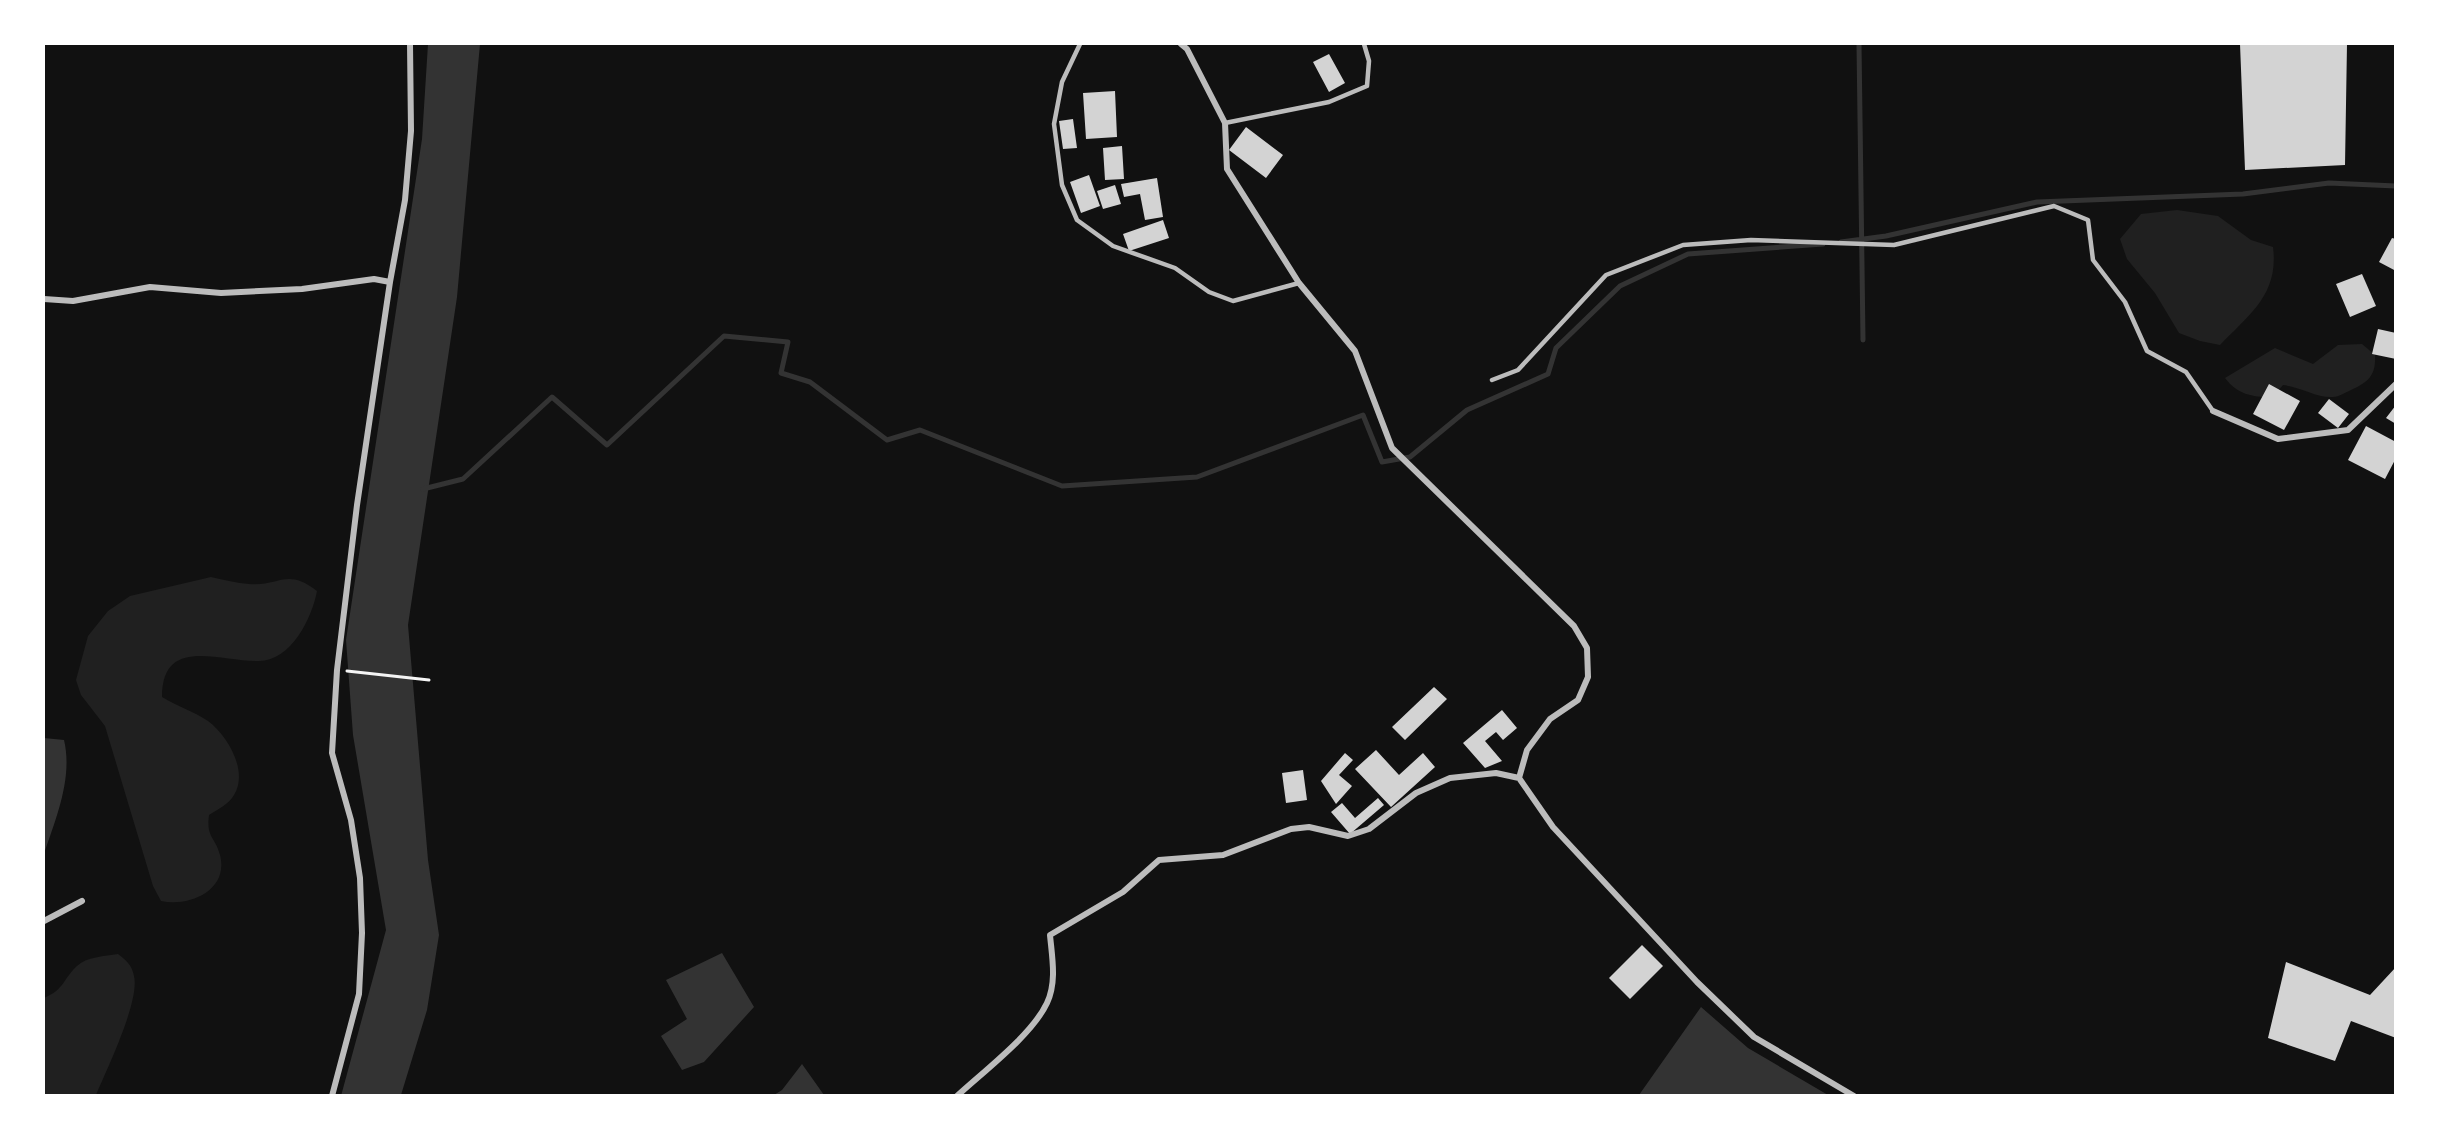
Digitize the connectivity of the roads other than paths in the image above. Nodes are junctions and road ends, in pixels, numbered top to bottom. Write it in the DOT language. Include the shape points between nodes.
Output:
graph roads {
  1 [pos="410,44"];
  2 [pos="1080,44"];
  3 [pos="1181,44"];
  4 [pos="1364,44"];
  5 [pos="1225,123"];
  6 [pos="390,282"];
  7 [pos="1299,283"];
  8 [pos="44,299"];
  9 [pos="1492,380"];
  10 [pos="2396,384"];
  11 [pos="2213,411"];
  12 [pos="1519,778"];
  13 [pos="82,901"];
  14 [pos="44,921"];
  15 [pos="332,1095"];
  16 [pos="957,1095"];
  17 [pos="1854,1095"];
  1 -- 6 [label="street" via="411,131 405,200"];
  2 -- 7 [label="lane" via="1062,82 1054,124 1062,185 1077,220 1113,246 1175,268 1209,292 1233,301"];
  3 -- 5 [label="street"];
  4 -- 5 [label="lane" via="1369,61 1367,86 1329,102"];
  5 -- 7 [label="street" via="1227,169"];
  6 -- 8 [label="street" via="374,279 302,289 221,293 150,286 73,301"];
  6 -- 15 [label="street" via="336,670 332,753 351,820 360,878 362,933 359,994"];
  7 -- 12 [label="street" via="1355,351 1396,453 1574,626 1587,648 1588,677 1578,700 1550,719 1527,750"];
  9 -- 11 [label="lane" via="1518,370 1606,274 1683,245 1762,240 1894,245 2054,206 2088,220 2093,260 2125,302 2147,351 2186,372"];
  10 -- 11 [label="street" via="2348,430 2278,439"];
  12 -- 16 [label="street" via="1496,773 1450,778 1416,793 1369,829 1348,836 1309,827 1291,829 1223,855 1159,860 1123,892 1050,935 1054,973 1047,1003 1021,1037"];
  12 -- 17 [label="street" via="1553,827 1697,982 1754,1037"];
  13 -- 14 [label="street"];
}
